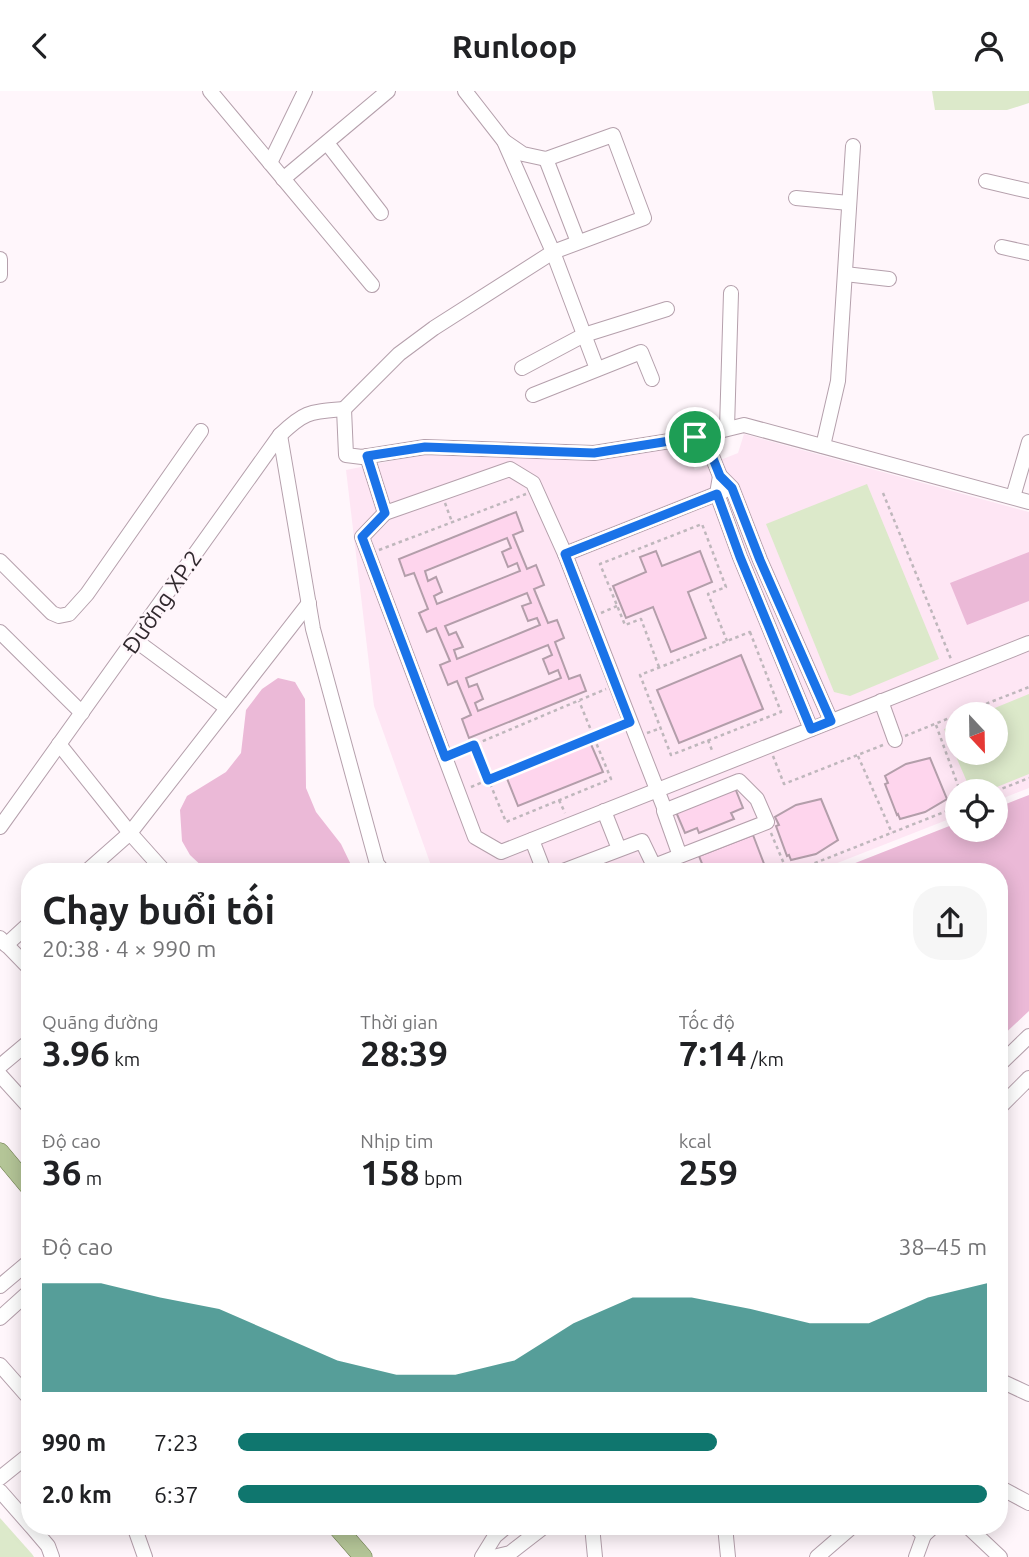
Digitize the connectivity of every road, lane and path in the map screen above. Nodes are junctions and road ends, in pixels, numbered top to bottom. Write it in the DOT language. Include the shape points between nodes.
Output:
graph roads {
  1 [pos="210,91"];
  2 [pos="305,91"];
  3 [pos="388,91"];
  4 [pos="465,91"];
  5 [pos="504,141"];
  6 [pos="327,143"];
  7 [pos="852,146"];
  8 [pos="546,159"];
  9 [pos="270,163"];
  10 [pos="283,179"];
  11 [pos="986,181"];
  12 [pos="1029,191"];
  13 [pos="796,198"];
  14 [pos="849,203"];
  15 [pos="381,213"];
  16 [pos="578,242"];
  17 [pos="1002,247"];
  18 [pos="553,252"];
  19 [pos="1029,253"];
  20 [pos="0,259"];
  21 [pos="845,274"];
  22 [pos="0,275"];
  23 [pos="889,279"];
  24 [pos="372,285"];
  25 [pos="731,293"];
  26 [pos="667,309"];
  27 [pos="583,335"];
  28 [pos="522,368"];
  29 [pos="597,369"];
  30 [pos="652,379"];
  31 [pos="533,395"];
  32 [pos="344,409"];
  33 [pos="727,428"];
  34 [pos="201,431"];
  35 [pos="280,435"];
  36 [pos="695,437"];
  37 [pos="1029,442"];
  38 [pos="823,446"];
  39 [pos="369,461"];
  40 [pos="720,476"];
  41 [pos="732,488"];
  42 [pos="536,490"];
  43 [pos="883,493"];
  44 [pos="441,494"];
  45 [pos="717,494"];
  46 [pos="1013,497"];
  47 [pos="1029,502"];
  48 [pos="385,513"];
  49 [pos="452,522"];
  50 [pos="368,554"];
  51 [pos="565,554"];
  52 [pos="0,561"];
  53 [pos="309,603"];
  54 [pos="617,607"];
  55 [pos="589,618"];
  56 [pos="0,632"];
  57 [pos="135,640"];
  58 [pos="727,641"];
  59 [pos="1029,643"];
  60 [pos="659,668"];
  61 [pos="957,671"];
  62 [pos="616,685"];
  63 [pos="1029,687"];
  64 [pos="579,701"];
  65 [pos="881,701"];
  66 [pos="992,702"];
  67 [pos="227,708"];
  68 [pos="82,713"];
  69 [pos="945,720"];
  70 [pos="831,721"];
  71 [pos="630,722"];
  72 [pos="935,724"];
  73 [pos="811,729"];
  74 [pos="593,737"];
  75 [pos="895,740"];
  76 [pos="59,744"];
  77 [pos="474,745"];
  78 [pos="769,746"];
  79 [pos="858,755"];
  80 [pos="445,757"];
  81 [pos="1029,778"];
  82 [pos="956,779"];
  83 [pos="488,780"];
  84 [pos="1008,786"];
  85 [pos="657,790"];
  86 [pos="459,792"];
  87 [pos="665,810"];
  88 [pos="604,811"];
  89 [pos="945,812"];
  90 [pos="767,822"];
  91 [pos="0,827"];
  92 [pos="130,833"];
  93 [pos="892,833"];
  94 [pos="532,840"];
  95 [pos="619,849"];
  96 [pos="680,856"];
  97 [pos="96,863"];
  98 [pos="157,863"];
  99 [pos="376,863"];
  100 [pos="541,863"];
  101 [pos="583,863"];
  102 [pos="653,863"];
  103 [pos="662,863"];
  104 [pos="784,863"];
  105 [pos="815,863"];
  106 [pos="21,929"];
  107 [pos="3,941"];
  108 [pos="21,960"];
  109 [pos="1029,1036"];
  110 [pos="21,1048"];
  111 [pos="1008,1056"];
  112 [pos="0,1066"];
  113 [pos="0,1075"];
  114 [pos="1029,1078"];
  115 [pos="21,1098"];
  116 [pos="1008,1099"];
  117 [pos="0,1152"];
  118 [pos="21,1177"];
  119 [pos="21,1268"];
  120 [pos="0,1286"];
  121 [pos="21,1299"];
  122 [pos="0,1318"];
  123 [pos="0,1365"];
  124 [pos="21,1379"];
  125 [pos="1008,1384"];
  126 [pos="1029,1394"];
  127 [pos="21,1461"];
  128 [pos="0,1478"];
  129 [pos="0,1491"];
  130 [pos="1008,1492"];
  131 [pos="1029,1503"];
  132 [pos="21,1515"];
  133 [pos="39,1535"];
  134 [pos="137,1535"];
  135 [pos="344,1535"];
  136 [pos="496,1535"];
  137 [pos="533,1535"];
  138 [pos="593,1535"];
  139 [pos="726,1535"];
  140 [pos="843,1535"];
  141 [pos="922,1535"];
  142 [pos="977,1535"];
  143 [pos="52,1557"];
  144 [pos="145,1557"];
  145 [pos="363,1557"];
  146 [pos="482,1557"];
  147 [pos="493,1557"];
  148 [pos="595,1557"];
  149 [pos="728,1557"];
  150 [pos="817,1557"];
  151 [pos="915,1557"];
  152 [pos="1000,1557"];
  1 -- 9 [label="street"];
  2 -- 9 [label="street"];
  3 -- 6 [label="street"];
  4 -- 5 [label="street"];
  5 -- 8 [label="street" via="523,154"];
  5 -- 18 [label="street"];
  6 -- 10 [label="street"];
  6 -- 15 [label="street"];
  7 -- 14 [label="street"];
  8 -- 16 [label="street"];
  8 -- 16 [label="street" via="613,135 644,218"];
  9 -- 10 [label="street"];
  10 -- 24 [label="street"];
  11 -- 12 [label="street"];
  13 -- 14 [label="street"];
  14 -- 21 [label="street"];
  16 -- 18 [label="street"];
  17 -- 19 [label="street"];
  18 -- 27 [label="street"];
  18 -- 32 [label="street" via="399,354"];
  20 -- 22 [label="street"];
  21 -- 23 [label="street"];
  21 -- 38 [label="street" via="838,381"];
  25 -- 33 [label="street"];
  26 -- 27 [label="street"];
  27 -- 28 [label="street"];
  27 -- 29 [label="street"];
  29 -- 30 [label="street" via="641,352"];
  29 -- 31 [label="street"];
  32 -- 35 [label="street, Đường XP.2" via="300,416"];
  32 -- 39 [label="street" via="346,455"];
  33 -- 36 [label="street"];
  33 -- 38 [label="street" via="744,425"];
  34 -- 52 [label="street" via="69,614 52,613"];
  35 -- 53 [label="street"];
  35 -- 57 [label="street, Đường XP.2"];
  36 -- 39 [label="street" via="594,453 425,447"];
  36 -- 40 [label="street" via="710,451"];
  37 -- 46 [label="street"];
  38 -- 46 [label="street"];
  39 -- 48 [label="street"];
  40 -- 41 [label="street"];
  40 -- 45 [label="street"];
  41 -- 45 [label="street"];
  41 -- 70 [label="street"];
  42 -- 44 [label="street" via="533,483 510,469"];
  42 -- 49 [label="path"];
  42 -- 51 [label="street"];
  43 -- 61 [label="path"];
  44 -- 48 [label="street"];
  44 -- 49 [label="path"];
  45 -- 51 [label="street"];
  45 -- 73 [label="street"];
  46 -- 47 [label="street"];
  48 -- 50 [label="street" via="362,537"];
  49 -- 50 [label="path"];
  50 -- 80 [label="street"];
  51 -- 55 [label="street"];
  53 -- 67 [label="street"];
  53 -- 99 [label="street"];
  54 -- 55 [label="path"];
  54 -- 58 [label="path" via="600,564 702,524 726,587 708,593"];
  54 -- 60 [label="path" via="625,625 642,619"];
  55 -- 62 [label="street"];
  56 -- 68 [label="street"];
  57 -- 67 [label="street"];
  57 -- 68 [label="street, Đường XP.2"];
  58 -- 60 [label="path"];
  58 -- 60 [label="path" via="750,632 781,712 671,755 640,675"];
  59 -- 61 [label="street"];
  61 -- 65 [label="street"];
  62 -- 64 [label="path"];
  62 -- 71 [label="street"];
  63 -- 66 [label="path"];
  64 -- 74 [label="path"];
  64 -- 77 [label="path"];
  65 -- 70 [label="street"];
  65 -- 75 [label="street"];
  67 -- 92 [label="street"];
  68 -- 76 [label="street, Đường XP.2"];
  69 -- 72 [label="path"];
  70 -- 73 [label="street"];
  71 -- 74 [label="path"];
  71 -- 85 [label="street"];
  72 -- 75 [label="path"];
  72 -- 82 [label="path"];
  73 -- 78 [label="street"];
  74 -- 83 [label="path"];
  74 -- 83 [label="path" via="611,779 506,822"];
  75 -- 79 [label="path"];
  76 -- 91 [label="street, Đường XP.2"];
  76 -- 92 [label="street"];
  77 -- 80 [label="path"];
  77 -- 83 [label="path"];
  78 -- 79 [label="path" via="784,784"];
  78 -- 85 [label="street"];
  79 -- 93 [label="path"];
  80 -- 86 [label="street"];
  81 -- 84 [label="path"];
  83 -- 86 [label="path"];
  85 -- 87 [label="street"];
  85 -- 88 [label="street"];
  86 -- 94 [label="street" via="475,837 502,852"];
  87 -- 90 [label="street" via="739,781 757,799"];
  87 -- 96 [label="street"];
  88 -- 94 [label="street"];
  88 -- 95 [label="street"];
  89 -- 93 [label="path"];
  90 -- 96 [label="street"];
  90 -- 104 [label="path"];
  92 -- 97 [label="street"];
  92 -- 98 [label="street"];
  93 -- 105 [label="path"];
  94 -- 100 [label="street"];
  95 -- 101 [label="street"];
  95 -- 102 [label="street" via="642,841"];
  96 -- 103 [label="street"];
  106 -- 107 [label="street"];
  107 -- 108 [label="street"];
  109 -- 111 [label="street"];
  110 -- 112 [label="street"];
  113 -- 115 [label="street"];
  114 -- 116 [label="street"];
  117 -- 118 [label="main road"];
  119 -- 120 [label="street"];
  121 -- 122 [label="street"];
  123 -- 124 [label="street"];
  125 -- 126 [label="street"];
  127 -- 128 [label="street"];
  129 -- 132 [label="street"];
  130 -- 131 [label="street"];
  133 -- 143 [label="street"];
  134 -- 144 [label="street"];
  135 -- 145 [label="main road"];
  136 -- 146 [label="street"];
  137 -- 147 [label="street" via="510,1553"];
  138 -- 148 [label="street"];
  139 -- 149 [label="street"];
  140 -- 150 [label="street"];
  141 -- 151 [label="street"];
  142 -- 152 [label="street"];
}
